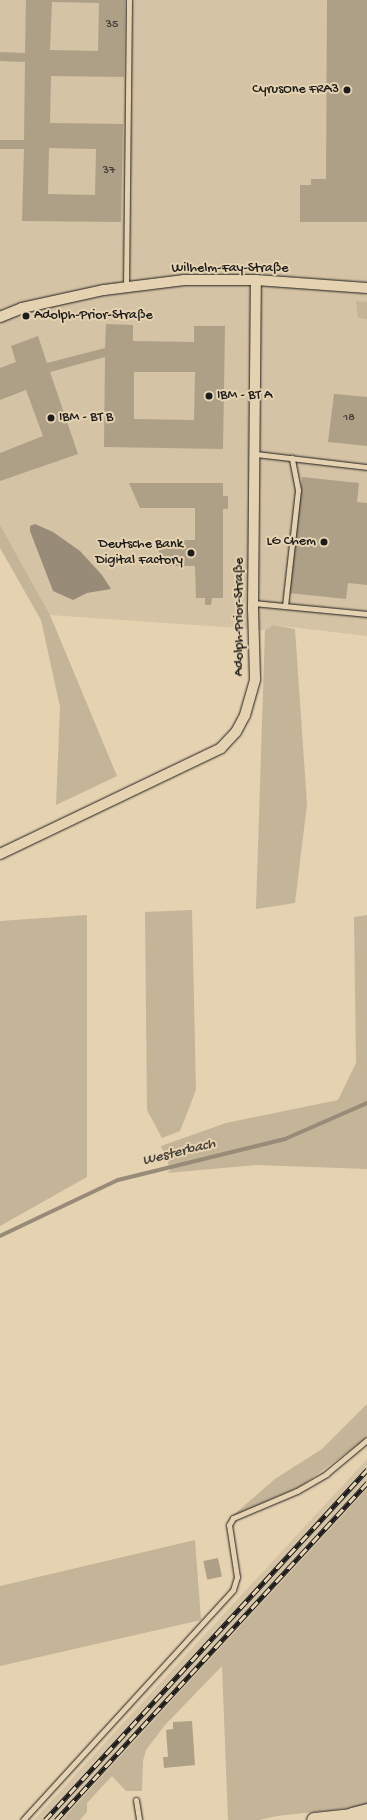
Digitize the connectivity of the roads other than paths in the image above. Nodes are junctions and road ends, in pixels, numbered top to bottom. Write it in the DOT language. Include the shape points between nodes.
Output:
graph roads {
  1 [pos="129,0"];
  2 [pos="256,280"];
  3 [pos="126,287"];
  4 [pos="367,288"];
  5 [pos="0,317"];
  6 [pos="256,454"];
  7 [pos="292,458"];
  8 [pos="367,467"];
  9 [pos="253,603"];
  10 [pos="285,606"];
  11 [pos="367,614"];
  12 [pos="0,854"];
  13 [pos="367,1440"];
  14 [pos="136,1800"];
  15 [pos="362,1815"];
  16 [pos="23,1820"];
  17 [pos="139,1820"];
  18 [pos="314,1820"];
  1 -- 3 [label="lane"];
  2 -- 3 [label="street, Wilhelm-Fay-Straße" via="184,280"];
  2 -- 4 [label="street, Wilhelm-Fay-Straße"];
  2 -- 6 [label="street, Adolph-Prior-Straße"];
  3 -- 5 [label="street, Wilhelm-Fay-Straße" via="22,308"];
  6 -- 7 [label="lane"];
  6 -- 9 [label="street, Adolph-Prior-Straße"];
  7 -- 8 [label="lane"];
  7 -- 10 [label="lane" via="298,495"];
  9 -- 10 [label="lane"];
  9 -- 12 [label="street, Adolph-Prior-Straße" via="255,679 245,716 236,732 221,748"];
  10 -- 11 [label="lane"];
  13 -- 16 [label="lane" via="326,1474 297,1491 233,1518 229,1525 237,1577 233,1590"];
  14 -- 17 [label="lane"];
  15 -- 18 [label="main road"];
}
